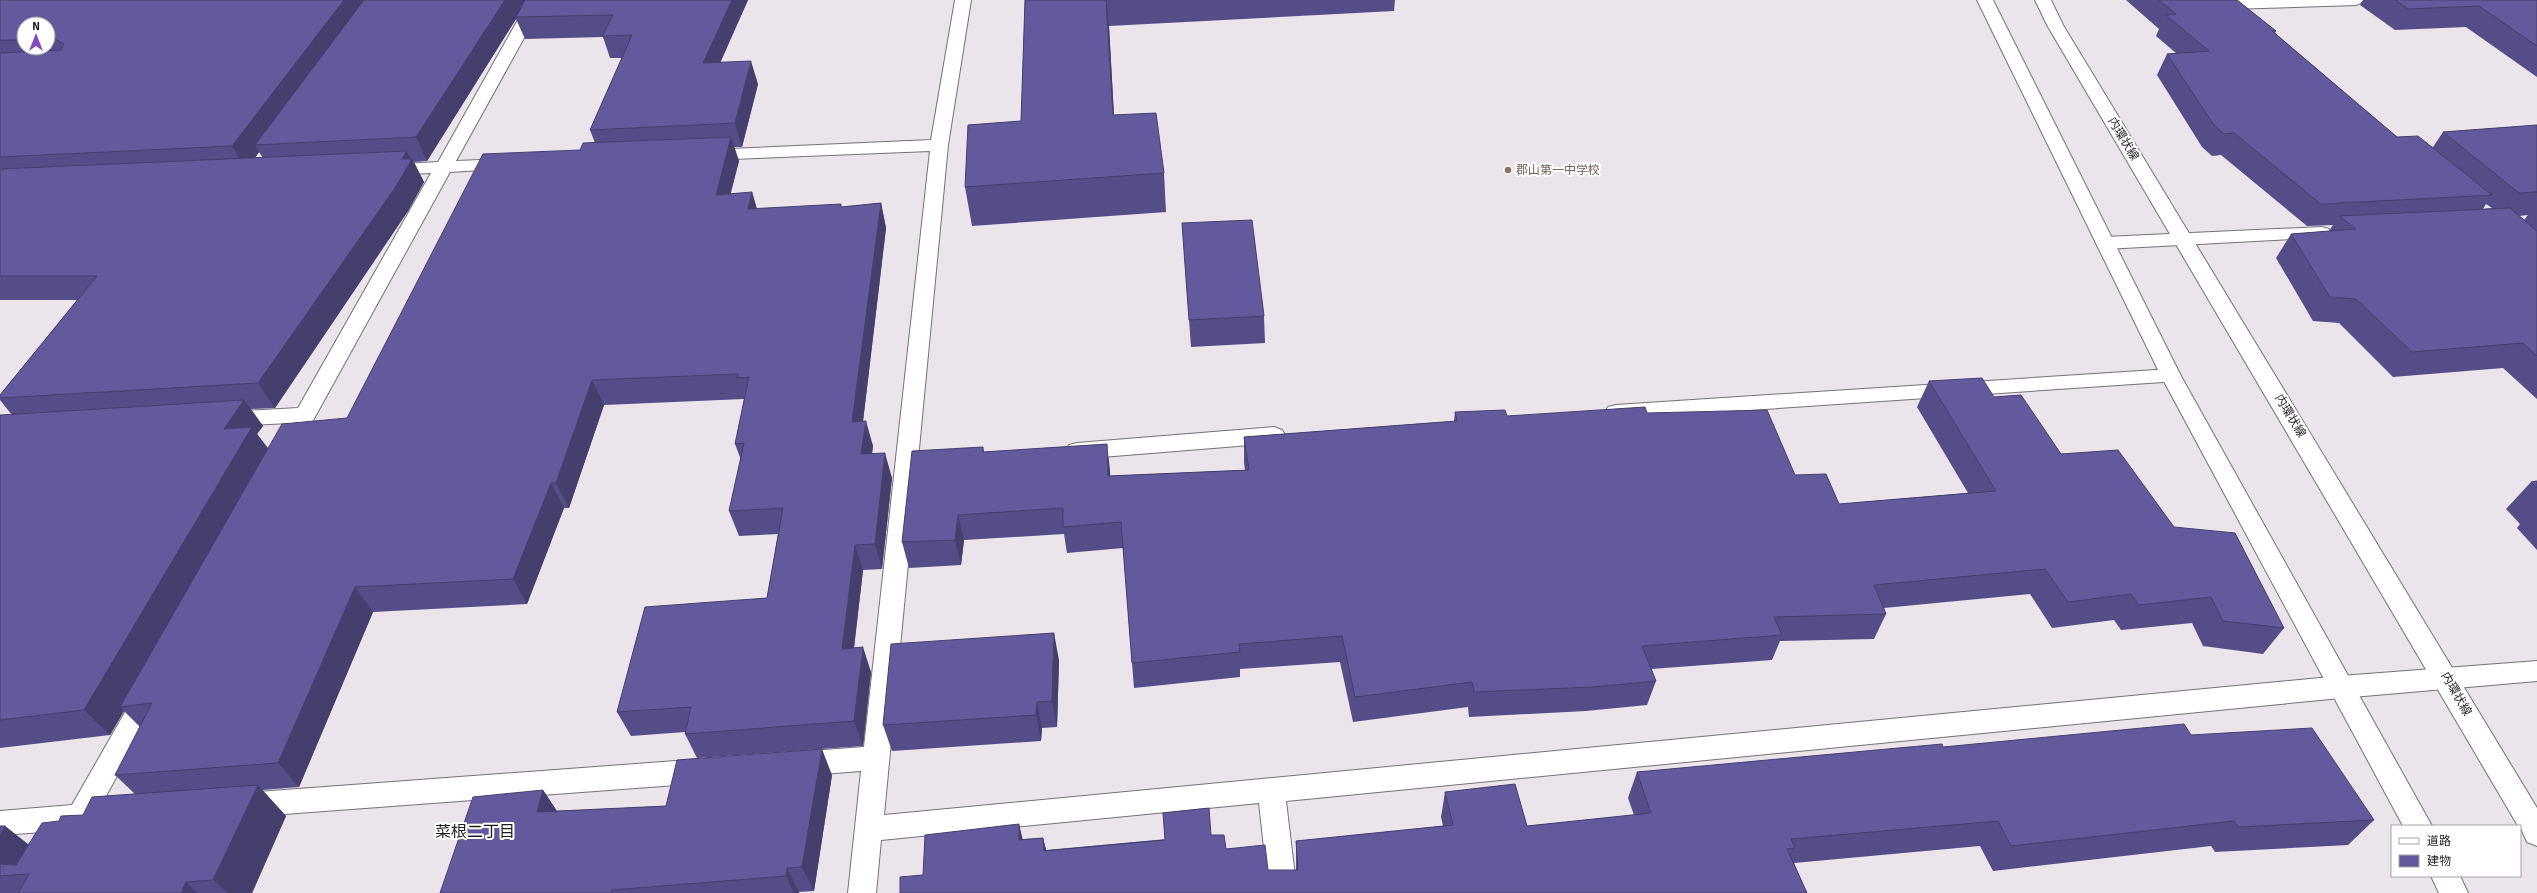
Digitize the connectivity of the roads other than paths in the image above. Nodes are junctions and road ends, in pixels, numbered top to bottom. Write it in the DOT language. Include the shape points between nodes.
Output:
graph roads {
  1 [pos="537,0"];
  2 [pos="963,0"];
  3 [pos="1985,0"];
  4 [pos="2043,0"];
  5 [pos="2357,0"];
  6 [pos="2227,2"];
  7 [pos="2248,18"];
  8 [pos="939,145"];
  9 [pos="687,156"];
  10 [pos="522,163"];
  11 [pos="443,167"];
  12 [pos="372,170"];
  13 [pos="2340,232"];
  14 [pos="2183,239"];
  15 [pos="2105,243"];
  16 [pos="2171,376"];
  17 [pos="305,414"];
  18 [pos="1593,414"];
  19 [pos="203,421"];
  20 [pos="1292,434"];
  21 [pos="1056,453"];
  22 [pos="274,470"];
  23 [pos="2537,671"];
  24 [pos="158,678"];
  25 [pos="2447,679"];
  26 [pos="2341,687"];
  27 [pos="876,758"];
  28 [pos="773,766"];
  29 [pos="725,770"];
  30 [pos="1271,790"];
  31 [pos="223,806"];
  32 [pos="112,815"];
  33 [pos="80,817"];
  34 [pos="0,823"];
  35 [pos="2417,825"];
  36 [pos="869,829"];
  37 [pos="2537,833"];
  38 [pos="2446,877"];
  39 [pos="38,893"];
  40 [pos="862,893"];
  41 [pos="1284,893"];
  42 [pos="2454,893"];
  1 -- 11 [label="street"];
  2 -- 8 [label="street"];
  3 -- 15 [label="street"];
  4 -- 14 [label="street, 内環状線" via="2054,24"];
  5 -- 6 [label="street"];
  6 -- 7 [label="street"];
  8 -- 9 [label="street"];
  8 -- 27 [label="street" via="915,464"];
  10 -- 11 [label="street"];
  11 -- 12 [label="street"];
  11 -- 17 [label="street"];
  13 -- 14 [label="street"];
  14 -- 15 [label="street"];
  14 -- 25 [label="street, 内環状線"];
  15 -- 16 [label="street"];
  16 -- 18 [label="street"];
  16 -- 26 [label="street"];
  17 -- 19 [label="street"];
  17 -- 22 [label="street"];
  20 -- 21 [label="street"];
  23 -- 25 [label="street"];
  24 -- 33 [label="street"];
  25 -- 26 [label="street"];
  25 -- 37 [label="street, 内環状線"];
  26 -- 30 [label="street"];
  26 -- 35 [label="street"];
  27 -- 28 [label="street"];
  27 -- 36 [label="street"];
  29 -- 31 [label="street"];
  30 -- 36 [label="street"];
  30 -- 41 [label="street"];
  32 -- 33 [label="street"];
  33 -- 34 [label="street"];
  33 -- 39 [label="street"];
  36 -- 40 [label="street"];
  38 -- 42 [label="street"];
}
